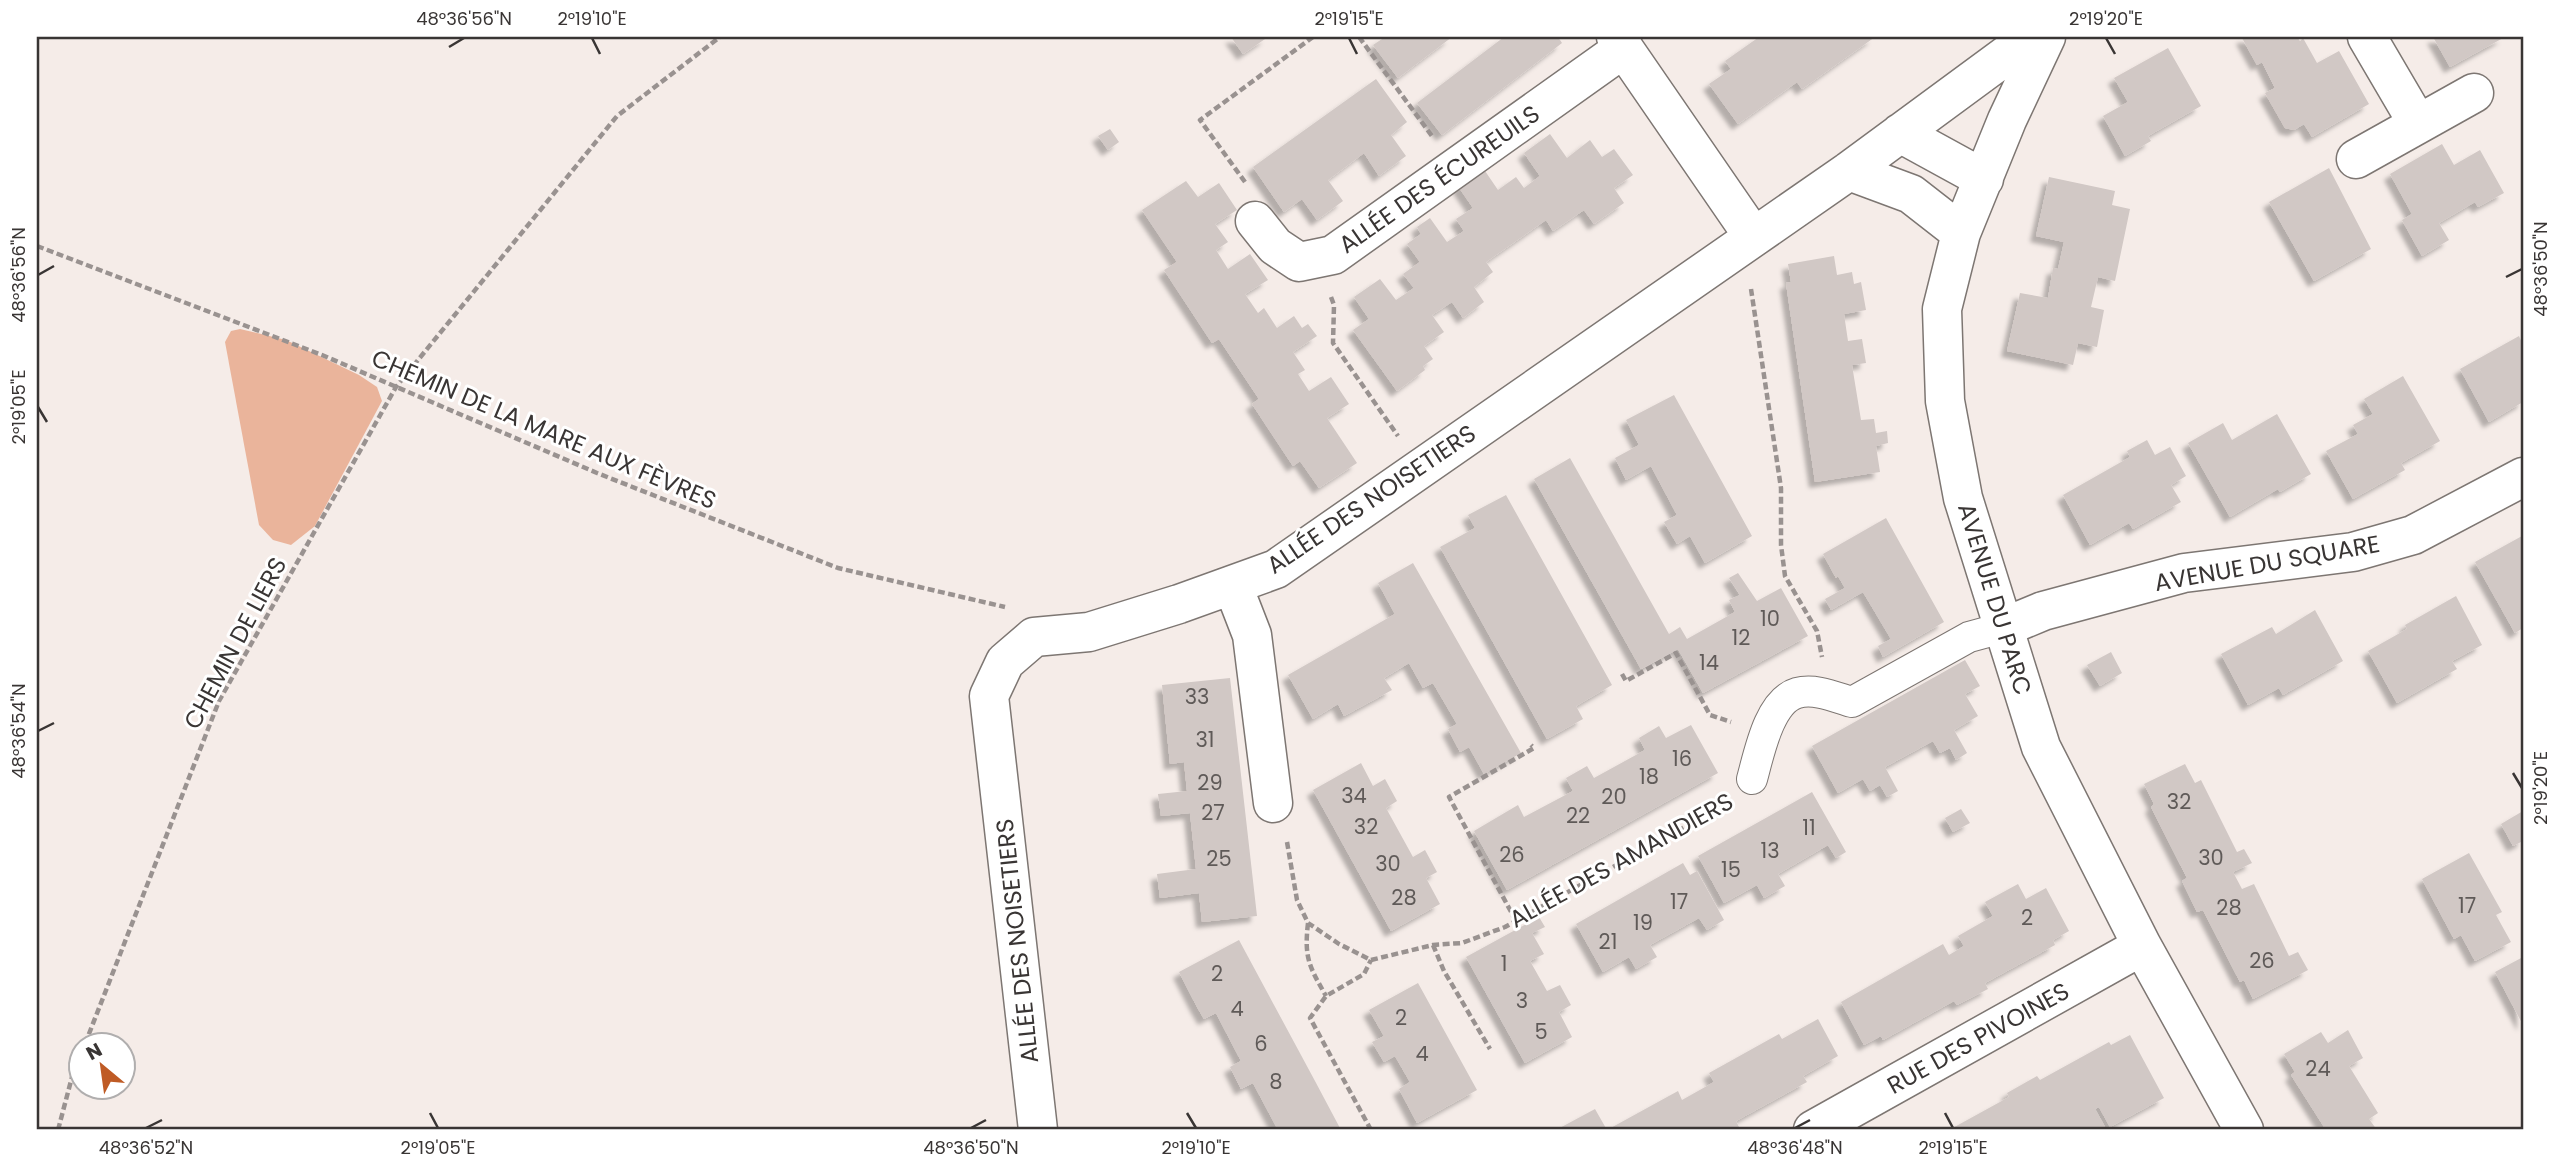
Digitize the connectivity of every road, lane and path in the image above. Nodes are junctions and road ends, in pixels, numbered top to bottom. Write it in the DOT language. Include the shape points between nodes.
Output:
graph roads {
  1 [pos="720,37"];
  2 [pos="1313,37"];
  3 [pos="1359,37"];
  4 [pos="2031,37"];
  5 [pos="2046,37"];
  6 [pos="2367,37"];
  7 [pos="1620,43"];
  8 [pos="2474,93"];
  9 [pos="2418,124"];
  10 [pos="1900,133"];
  11 [pos="2356,159"];
  12 [pos="1456,168"];
  13 [pos="1849,171"];
  14 [pos="1984,179"];
  15 [pos="1255,221"];
  16 [pos="1961,233"];
  17 [pos="1741,244"];
  18 [pos="37,246"];
  19 [pos="1313,259"];
  20 [pos="396,387"];
  21 [pos="1420,468"];
  22 [pos="2523,477"];
  23 [pos="1233,586"];
  24 [pos="2002,628"];
  25 [pos="1034,637"];
  26 [pos="1622,674"];
  27 [pos="1820,692"];
  28 [pos="1765,733"];
  29 [pos="1531,745"];
  30 [pos="1752,779"];
  31 [pos="1273,803"];
  32 [pos="1516,921"];
  33 [pos="1308,923"];
  34 [pos="1433,945"];
  35 [pos="2142,946"];
  36 [pos="1371,960"];
  37 [pos="1326,996"];
  38 [pos="91,1030"];
  39 [pos="1490,1049"];
  40 [pos="66,1100"];
  41 [pos="1864,1118"];
  42 [pos="58,1130"];
  43 [pos="1038,1130"];
  44 [pos="1371,1130"];
  45 [pos="1813,1130"];
  46 [pos="2244,1130"];
  1 -- 20 [label="path, CHEMIN DE LIERS" via="617,116"];
  2 -- 15 [label="path" via="1200,121 1258,200"];
  3 -- 12 [label="path"];
  4 -- 10 [label="street, ALLÉE DES NOISETIERS"];
  5 -- 14 [label="street, AVENUE DU PARC"];
  6 -- 9 [label="street"];
  7 -- 12 [label="street, ALLÉE DES ÉCUREUILS"];
  7 -- 17 [label="street"];
  8 -- 9 [label="street"];
  9 -- 11 [label="street"];
  10 -- 13 [label="street, ALLÉE DES NOISETIERS"];
  10 -- 14 [label="street"];
  12 -- 19 [label="street, ALLÉE DES ÉCUREUILS" via="1333,255"];
  13 -- 16 [label="street" via="1911,194"];
  13 -- 17 [label="street, ALLÉE DES NOISETIERS"];
  14 -- 16 [label="street, AVENUE DU PARC"];
  15 -- 19 [label="street, ALLÉE DES ÉCUREUILS" via="1275,246 1299,262"];
  16 -- 24 [label="street, AVENUE DU PARC" via="1942,309 1945,401 1963,498"];
  17 -- 21 [label="street, ALLÉE DES NOISETIERS"];
  17 -- 27 [label="path" via="1781,488 1784,576 1817,631 1822,655"];
  18 -- 20 [label="path, CHEMIN DE LA MARE AUX FÈVRES"];
  19 -- 21 [label="path" via="1334,305 1333,343"];
  20 -- 25 [label="path, CHEMIN DE LA MARE AUX FÈVRES" via="838,568 1009,608"];
  20 -- 38 [label="path, CHEMIN DE LIERS" via="219,701"];
  21 -- 23 [label="street, ALLÉE DES NOISETIERS" via="1276,569"];
  22 -- 24 [label="street, AVENUE DU SQUARE" via="2413,535 2353,552 2184,573 2043,611"];
  23 -- 25 [label="street, ALLÉE DES NOISETIERS" via="1089,632"];
  23 -- 31 [label="street" via="1252,635"];
  24 -- 27 [label="street" via="1969,637 1852,702"];
  24 -- 35 [label="street, AVENUE DU PARC" via="2041,747"];
  25 -- 43 [label="street, ALLÉE DES NOISETIERS" via="1005,662 989,696"];
  26 -- 28 [label="path" via="1626,681 1676,653 1710,715"];
  27 -- 28 [label="street, ALLÉE DES AMANDIERS" via="1796,693 1777,709"];
  28 -- 30 [label="street, ALLÉE DES AMANDIERS"];
  29 -- 32 [label="path" via="1534,748 1449,797"];
  30 -- 32 [label="path, ALLÉE DES AMANDIERS" via="1735,799"];
  31 -- 33 [label="path" via="1283,815 1297,900"];
  32 -- 34 [label="path, ALLÉE DES AMANDIERS" via="1462,943"];
  33 -- 36 [label="path"];
  33 -- 37 [label="path" via="1308,964"];
  34 -- 36 [label="path, ALLÉE DES AMANDIERS"];
  34 -- 39 [label="path"];
  35 -- 41 [label="street, RUE DES PIVOINES"];
  35 -- 46 [label="street, AVENUE DU PARC"];
  36 -- 37 [label="path" via="1364,974"];
  37 -- 44 [label="path" via="1310,1018"];
  40 -- 42 [label="path"];
  41 -- 45 [label="street, RUE DES PIVOINES"];
}
